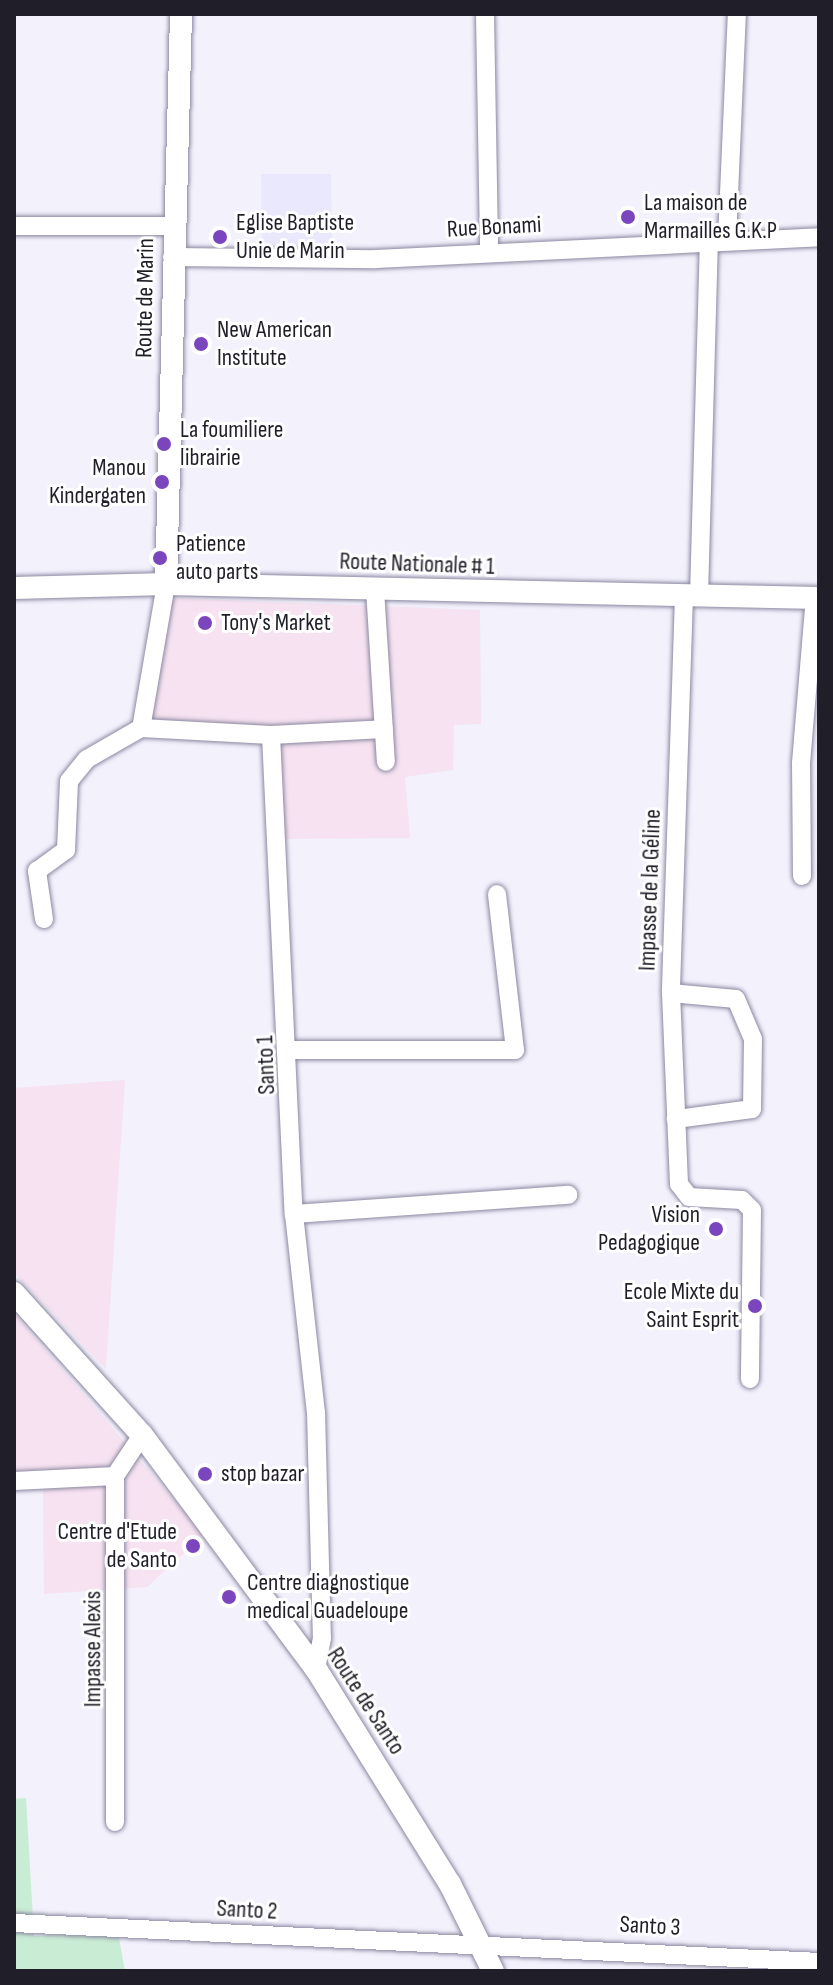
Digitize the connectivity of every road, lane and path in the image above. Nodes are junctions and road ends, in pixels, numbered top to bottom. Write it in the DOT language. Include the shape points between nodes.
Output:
graph roads {
  1 [pos="181,14"];
  2 [pos="485,14"];
  3 [pos="737,14"];
  4 [pos="14,226"];
  5 [pos="173,226"];
  6 [pos="819,237"];
  7 [pos="718,240"];
  8 [pos="489,251"];
  9 [pos="172,257"];
  10 [pos="166,584"];
  11 [pos="14,588"];
  12 [pos="375,589"];
  13 [pos="692,596"];
  14 [pos="817,598"];
  15 [pos="141,728"];
  16 [pos="384,729"];
  17 [pos="271,735"];
  18 [pos="386,762"];
  19 [pos="802,876"];
  20 [pos="497,894"];
  21 [pos="44,919"];
  22 [pos="671,993"];
  23 [pos="291,1050"];
  24 [pos="676,1119"];
  25 [pos="568,1195"];
  26 [pos="294,1214"];
  27 [pos="14,1293"];
  28 [pos="750,1379"];
  29 [pos="142,1435"];
  30 [pos="115,1476"];
  31 [pos="14,1481"];
  32 [pos="316,1669"];
  33 [pos="115,1822"];
  34 [pos="14,1923"];
  35 [pos="478,1942"];
  36 [pos="819,1962"];
  37 [pos="493,1971"];
  1 -- 5 [label="main road, Route de Marin"];
  2 -- 8 [label="street"];
  3 -- 7 [label="street, Impasse de la Géline"];
  4 -- 5 [label="street"];
  5 -- 9 [label="main road, Route de Marin"];
  6 -- 7 [label="street, Rue Bonami"];
  7 -- 8 [label="street, Rue Bonami"];
  7 -- 13 [label="street, Impasse de la Géline"];
  8 -- 9 [label="street, Rue Bonami" via="376,259"];
  9 -- 10 [label="main road, Route de Marin"];
  10 -- 11 [label="main road, Route Nationale # 1"];
  10 -- 12 [label="main road, Route Nationale # 1"];
  10 -- 15 [label="street"];
  12 -- 13 [label="main road, Route Nationale # 1"];
  12 -- 16 [label="street"];
  13 -- 14 [label="main road, Route Nationale # 1"];
  13 -- 22 [label="street, Impasse de la Géline"];
  14 -- 19 [label="street" via="801,763"];
  15 -- 17 [label="street"];
  15 -- 21 [label="street" via="87,759 69,781 66,850 37,871"];
  16 -- 17 [label="street"];
  16 -- 18 [label="street"];
  17 -- 23 [label="street, Santo 1"];
  20 -- 23 [label="street" via="515,1050"];
  22 -- 24 [label="street, Impasse de la Géline"];
  22 -- 24 [label="street" via="736,999 753,1039 748,1114"];
  23 -- 26 [label="street, Santo 1"];
  24 -- 28 [label="street, Impasse de la Géline" via="679,1184 689,1197 742,1200 752,1210"];
  25 -- 26 [label="street"];
  26 -- 32 [label="street, Santo 1" via="316,1412 322,1638"];
  27 -- 29 [label="main road, Route de Santo"];
  29 -- 30 [label="street"];
  29 -- 32 [label="main road, Route de Santo"];
  30 -- 31 [label="street"];
  30 -- 33 [label="street, Impasse Alexis"];
  32 -- 35 [label="main road, Route de Santo" via="450,1884"];
  34 -- 35 [label="street, Santo 2"];
  35 -- 36 [label="street, Santo 3"];
  35 -- 37 [label="main road, Route de Santo"];
}
